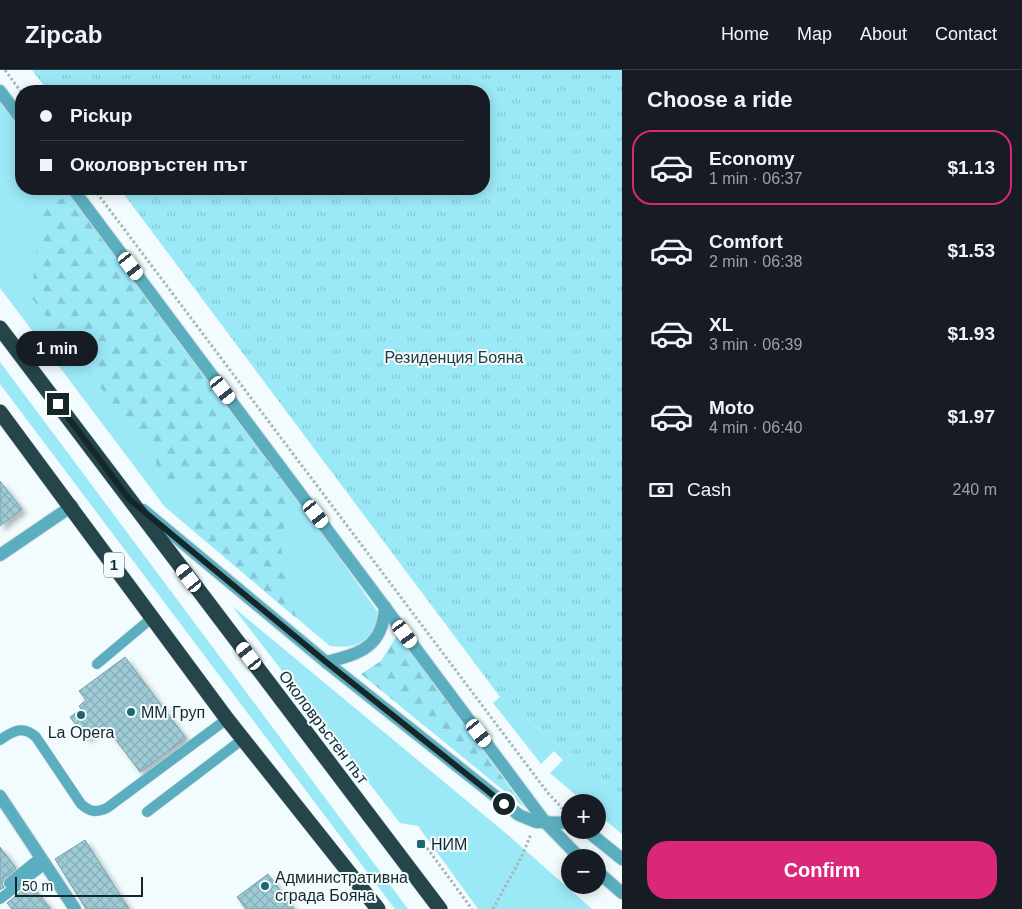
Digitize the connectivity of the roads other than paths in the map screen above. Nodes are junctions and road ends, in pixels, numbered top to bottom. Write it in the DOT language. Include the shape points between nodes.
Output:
graph roads {
  1 [pos="0,91"];
  2 [pos="15,111"];
  3 [pos="77,195"];
  4 [pos="0,328"];
  5 [pos="0,412"];
  6 [pos="129,499"];
  7 [pos="72,506"];
  8 [pos="0,555"];
  9 [pos="385,606"];
  10 [pos="153,617"];
  11 [pos="326,662"];
  12 [pos="97,664"];
  13 [pos="227,719"];
  14 [pos="243,739"];
  15 [pos="0,740"];
  16 [pos="0,796"];
  17 [pos="147,812"];
  18 [pos="561,818"];
  19 [pos="541,822"];
  20 [pos="597,839"];
  21 [pos="570,849"];
  22 [pos="622,859"];
  23 [pos="43,861"];
  24 [pos="352,878"];
  25 [pos="606,879"];
  26 [pos="0,890"];
  27 [pos="622,893"];
  28 [pos="0,899"];
  29 [pos="75,909"];
  30 [pos="365,909"];
  31 [pos="378,909"];
  32 [pos="440,909"];
  1 -- 2 [label="street"];
  3 -- 9 [label="street"];
  4 -- 6 [label="highway, Околовръстен път"];
  5 -- 7 [label="highway, 1"];
  6 -- 11 [label="street"];
  6 -- 32 [label="highway, Околовръстен път"];
  7 -- 8 [label="street"];
  7 -- 10 [label="highway, 1"];
  9 -- 11 [label="street" via="384,622 372,643 356,655"];
  9 -- 19 [label="street"];
  10 -- 12 [label="lane"];
  10 -- 13 [label="highway, 1"];
  11 -- 19 [label="street" via="519,815"];
  13 -- 14 [label="highway, 1"];
  13 -- 15 [label="lane" via="98,812 82,804 29,731 19,729"];
  14 -- 17 [label="lane"];
  14 -- 24 [label="highway, 1"];
  16 -- 23 [label="street"];
  18 -- 19 [label="street"];
  19 -- 21 [label="street"];
  20 -- 22 [label="street"];
  23 -- 26 [label="lane"];
  23 -- 28 [label="lane"];
  23 -- 29 [label="street"];
  24 -- 30 [label="highway"];
  24 -- 31 [label="highway, 1"];
  25 -- 27 [label="street"];
}
